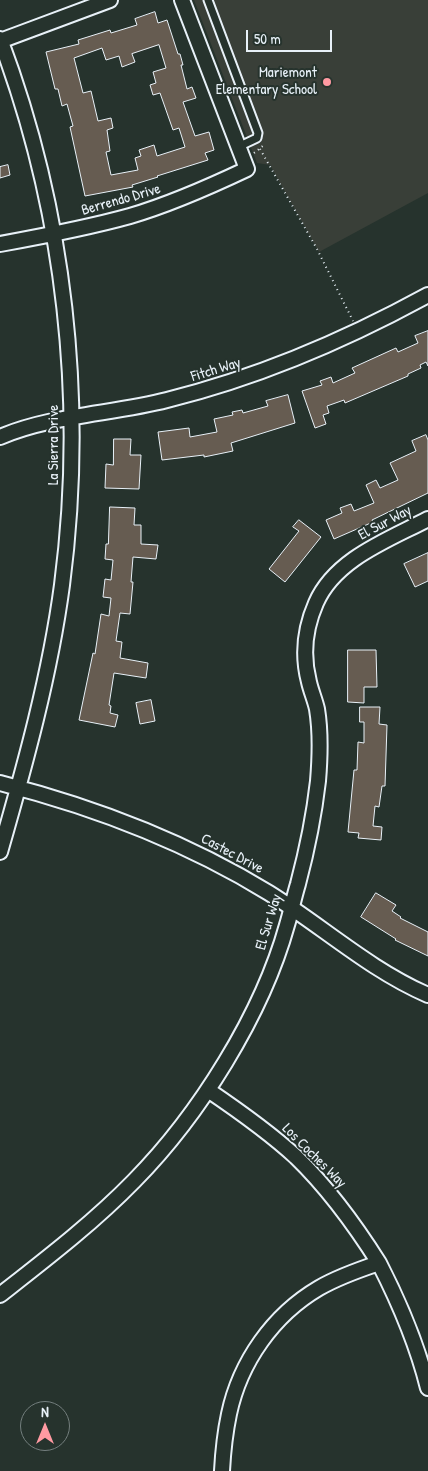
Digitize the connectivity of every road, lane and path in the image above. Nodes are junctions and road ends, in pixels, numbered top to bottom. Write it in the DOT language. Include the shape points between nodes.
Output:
graph roads {
  1 [pos="110,0"];
  2 [pos="182,0"];
  3 [pos="208,0"];
  4 [pos="0,41"];
  5 [pos="238,147"];
  6 [pos="260,149"];
  7 [pos="54,234"];
  8 [pos="0,244"];
  9 [pos="428,295"];
  10 [pos="358,332"];
  11 [pos="72,418"];
  12 [pos="0,437"];
  13 [pos="428,519"];
  14 [pos="0,783"];
  15 [pos="18,788"];
  16 [pos="0,852"];
  17 [pos="292,908"];
  18 [pos="428,995"];
  19 [pos="208,1090"];
  20 [pos="379,1263"];
  21 [pos="0,1296"];
  22 [pos="428,1388"];
  23 [pos="222,1471"];
  1 -- 4 [label="street"];
  2 -- 5 [label="street"];
  3 -- 5 [label="lane" via="258,133 257,138"];
  4 -- 7 [label="street, La Sierra Drive" via="31,135"];
  5 -- 7 [label="street, Berrendo Drive" via="247,169 165,205"];
  6 -- 10 [label="path" via="317,249"];
  7 -- 8 [label="street, Berrendo Drive"];
  7 -- 11 [label="street, La Sierra Drive" via="65,309"];
  9 -- 10 [label="street, Fitch Way"];
  10 -- 11 [label="street, Fitch Way" via="214,388 166,401"];
  11 -- 12 [label="street, Fitch Way"];
  11 -- 15 [label="street, La Sierra Drive" via="70,496 62,584 44,685"];
  13 -- 17 [label="street, El Sur Way" via="349,563 328,583 310,617 305,664 319,724 318,778 314,813"];
  14 -- 15 [label="street, Castec Drive"];
  15 -- 16 [label="street, La Sierra Drive"];
  15 -- 17 [label="street, Castec Drive" via="90,809 153,834 232,872"];
  17 -- 18 [label="street, Castec Drive" via="373,965"];
  17 -- 19 [label="street, El Sur Way" via="274,963 255,1006"];
  19 -- 20 [label="street, Los Coches Way" via="246,1115 319,1181"];
  19 -- 21 [label="street, El Sur Way" via="136,1180 102,1213"];
  20 -- 22 [label="street, Los Coches Way" via="410,1330"];
  20 -- 23 [label="street" via="348,1274 304,1298 274,1325 255,1349 234,1394"];
}
